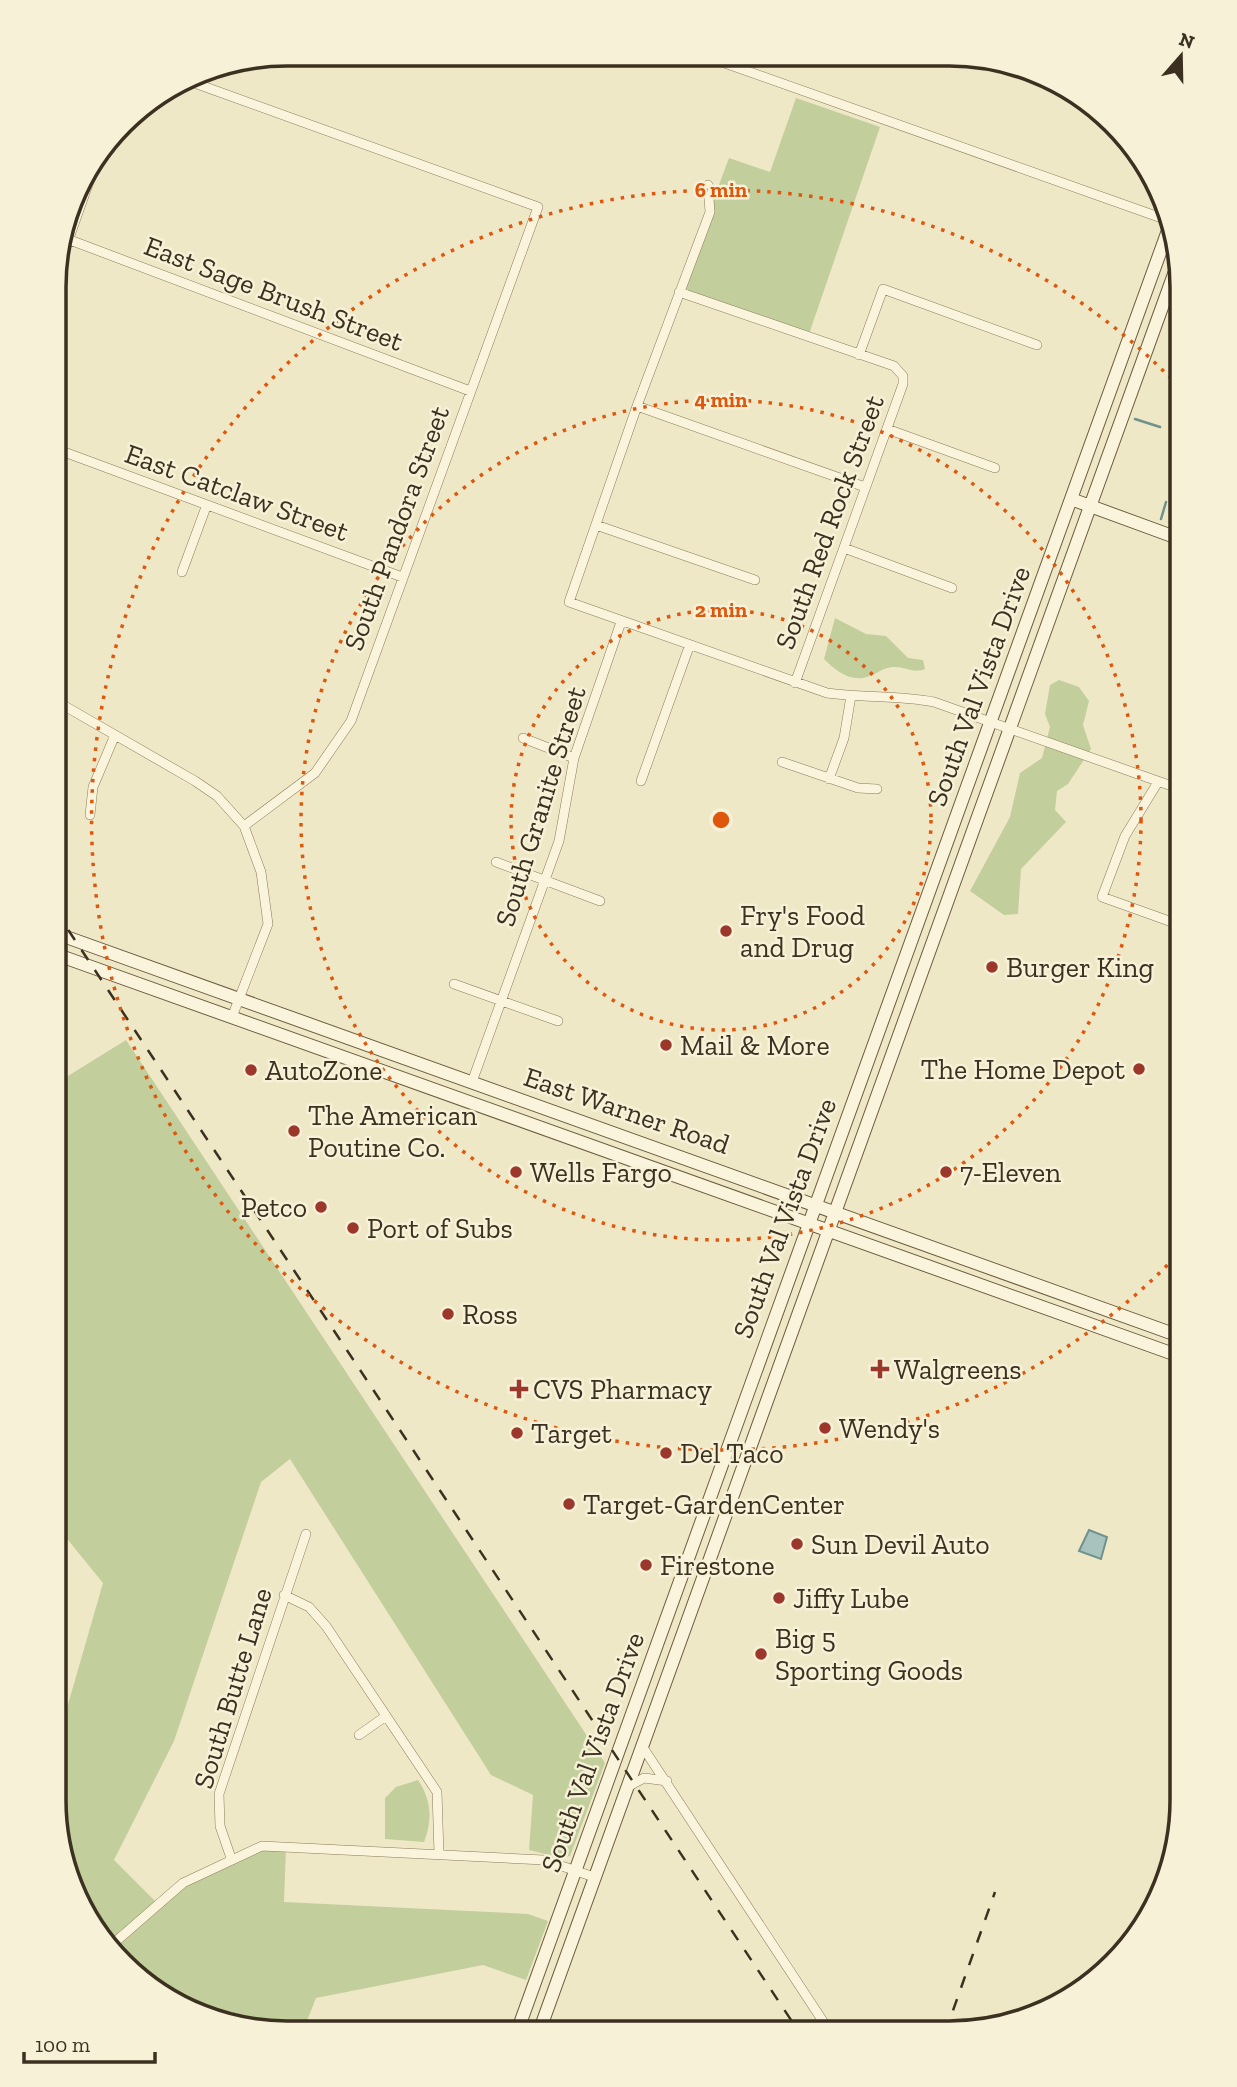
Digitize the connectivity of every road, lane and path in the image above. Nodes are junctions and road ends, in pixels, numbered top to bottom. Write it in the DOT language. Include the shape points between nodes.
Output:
graph roads {
  1 [pos="734,66"];
  2 [pos="199,85"];
  3 [pos="708,185"];
  4 [pos="1159,219"];
  5 [pos="1165,238"];
  6 [pos="72,240"];
  7 [pos="1170,285"];
  8 [pos="679,292"];
  9 [pos="1037,345"];
  10 [pos="859,355"];
  11 [pos="470,391"];
  12 [pos="637,406"];
  13 [pos="887,429"];
  14 [pos="67,453"];
  15 [pos="995,468"];
  16 [pos="865,487"];
  17 [pos="1071,499"];
  18 [pos="1091,506"];
  19 [pos="206,507"];
  20 [pos="596,525"];
  21 [pos="1170,535"];
  22 [pos="844,548"];
  23 [pos="182,572"];
  24 [pos="402,577"];
  25 [pos="754,580"];
  26 [pos="952,588"];
  27 [pos="621,622"];
  28 [pos="689,647"];
  29 [pos="795,683"];
  30 [pos="852,696"];
  31 [pos="67,707"];
  32 [pos="991,722"];
  33 [pos="1011,729"];
  34 [pos="115,735"];
  35 [pos="523,738"];
  36 [pos="575,758"];
  37 [pos="782,762"];
  38 [pos="829,779"];
  39 [pos="641,780"];
  40 [pos="1158,782"];
  41 [pos="1170,786"];
  42 [pos="877,789"];
  43 [pos="90,815"];
  44 [pos="244,826"];
  45 [pos="496,862"];
  46 [pos="545,881"];
  47 [pos="600,901"];
  48 [pos="1170,922"];
  49 [pos="67,937"];
  50 [pos="67,958"];
  51 [pos="454,984"];
  52 [pos="895,988"];
  53 [pos="914,995"];
  54 [pos="239,998"];
  55 [pos="502,1000"];
  56 [pos="232,1017"];
  57 [pos="558,1021"];
  58 [pos="324,1029"];
  59 [pos="317,1048"];
  60 [pos="393,1074"];
  61 [pos="472,1082"];
  62 [pos="594,1124"];
  63 [pos="587,1144"];
  64 [pos="815,1203"];
  65 [pos="836,1210"];
  66 [pos="807,1224"];
  67 [pos="829,1232"];
  68 [pos="1010,1274"];
  69 [pos="1004,1293"];
  70 [pos="1124,1316"];
  71 [pos="1170,1333"];
  72 [pos="1117,1334"];
  73 [pos="1170,1353"];
  74 [pos="711,1496"];
  75 [pos="730,1503"];
  76 [pos="306,1534"];
  77 [pos="284,1595"];
  78 [pos="636,1702"];
  79 [pos="656,1709"];
  80 [pos="386,1716"];
  81 [pos="359,1735"];
  82 [pos="642,1746"];
  83 [pos="667,1781"];
  84 [pos="627,1787"];
  85 [pos="439,1854"];
  86 [pos="231,1858"];
  87 [pos="575,1871"];
  88 [pos="594,1877"];
  89 [pos="117,1940"];
  90 [pos="521,2021"];
  91 [pos="543,2021"];
  92 [pos="823,2021"];
  1 -- 4 [label="street"];
  2 -- 11 [label="street, South Pandora Street" via="538,207"];
  3 -- 8 [label="street" via="710,212"];
  5 -- 17 [label="main road, South Val Vista Drive"];
  6 -- 11 [label="street, East Sage Brush Street"];
  7 -- 18 [label="main road, South Val Vista Drive"];
  8 -- 10 [label="street"];
  8 -- 12 [label="street"];
  9 -- 10 [label="street, South Red Rock Street" via="883,289"];
  10 -- 13 [label="street, South Red Rock Street" via="894,366 903,376"];
  11 -- 24 [label="street, South Pandora Street"];
  12 -- 16 [label="street"];
  12 -- 20 [label="street"];
  13 -- 15 [label="street"];
  13 -- 16 [label="street, South Red Rock Street"];
  14 -- 19 [label="street, East Catclaw Street"];
  16 -- 22 [label="street, South Red Rock Street"];
  17 -- 18 [label="main road"];
  17 -- 32 [label="main road, South Val Vista Drive"];
  18 -- 21 [label="main road"];
  18 -- 33 [label="main road, South Val Vista Drive"];
  19 -- 23 [label="street"];
  19 -- 24 [label="street, East Catclaw Street"];
  20 -- 25 [label="street"];
  20 -- 27 [label="street" via="569,602"];
  22 -- 26 [label="street"];
  22 -- 29 [label="street, South Red Rock Street"];
  24 -- 44 [label="street, South Pandora Street" via="341,739 315,773"];
  27 -- 28 [label="street"];
  27 -- 36 [label="street, South Granite Street"];
  28 -- 29 [label="street"];
  28 -- 39 [label="street"];
  29 -- 30 [label="street"];
  30 -- 32 [label="street" via="901,696 934,702"];
  30 -- 38 [label="street" via="844,738"];
  31 -- 34 [label="street"];
  32 -- 33 [label="street"];
  32 -- 52 [label="main road, South Val Vista Drive"];
  33 -- 40 [label="street"];
  33 -- 53 [label="main road, South Val Vista Drive"];
  34 -- 43 [label="street" via="93,787"];
  34 -- 44 [label="street" via="218,796"];
  35 -- 36 [label="street"];
  36 -- 46 [label="street, South Granite Street" via="563,828"];
  37 -- 38 [label="street"];
  38 -- 42 [label="street"];
  40 -- 41 [label="street"];
  40 -- 48 [label="street" via="1125,836 1102,897"];
  44 -- 54 [label="street" via="261,872 268,924"];
  45 -- 46 [label="street"];
  46 -- 47 [label="street"];
  46 -- 55 [label="street, South Granite Street"];
  49 -- 54 [label="main road, East Warner Road"];
  50 -- 56 [label="main road, East Warner Road"];
  51 -- 55 [label="street"];
  52 -- 53 [label="main road"];
  52 -- 64 [label="main road, South Val Vista Drive"];
  53 -- 65 [label="main road, South Val Vista Drive"];
  54 -- 56 [label="street"];
  54 -- 58 [label="main road, East Warner Road"];
  55 -- 57 [label="street"];
  55 -- 61 [label="street, South Granite Street"];
  56 -- 59 [label="main road, East Warner Road"];
  58 -- 59 [label="main road"];
  58 -- 61 [label="main road, East Warner Road"];
  59 -- 60 [label="main road, East Warner Road"];
  60 -- 61 [label="main road" via="460,1089"];
  60 -- 63 [label="main road, East Warner Road"];
  61 -- 62 [label="main road, East Warner Road"];
  62 -- 63 [label="main road"];
  62 -- 64 [label="main road, East Warner Road"];
  63 -- 66 [label="main road, East Warner Road"];
  64 -- 65 [label="main road, East Warner Road"];
  64 -- 66 [label="main road, South Val Vista Drive"];
  65 -- 67 [label="main road, South Val Vista Drive"];
  65 -- 68 [label="main road, East Warner Road"];
  66 -- 67 [label="main road, East Warner Road"];
  66 -- 74 [label="main road, South Val Vista Drive"];
  67 -- 69 [label="main road, East Warner Road"];
  67 -- 75 [label="main road, South Val Vista Drive"];
  68 -- 69 [label="main road"];
  68 -- 70 [label="main road, East Warner Road"];
  69 -- 72 [label="main road, East Warner Road"];
  70 -- 71 [label="main road, East Warner Road"];
  70 -- 72 [label="main road"];
  72 -- 73 [label="main road, East Warner Road"];
  74 -- 75 [label="main road"];
  74 -- 78 [label="main road, South Val Vista Drive"];
  75 -- 79 [label="main road, South Val Vista Drive"];
  76 -- 77 [label="street, South Butte Lane"];
  77 -- 80 [label="street" via="309,1607 326,1626"];
  77 -- 86 [label="street, South Butte Lane" via="219,1794 220,1826"];
  78 -- 79 [label="main road"];
  78 -- 87 [label="main road, South Val Vista Drive"];
  79 -- 82 [label="main road, South Val Vista Drive"];
  80 -- 81 [label="street"];
  80 -- 85 [label="street" via="437,1792"];
  82 -- 83 [label="street"];
  82 -- 84 [label="main road, South Val Vista Drive"];
  83 -- 84 [label="street" via="644,1778"];
  83 -- 92 [label="street"];
  84 -- 88 [label="main road, South Val Vista Drive"];
  85 -- 86 [label="street" via="262,1846"];
  85 -- 87 [label="street" via="544,1860"];
  86 -- 89 [label="street" via="183,1883"];
  87 -- 88 [label="street"];
  87 -- 90 [label="main road, South Val Vista Drive"];
  88 -- 91 [label="main road, South Val Vista Drive"];
}
